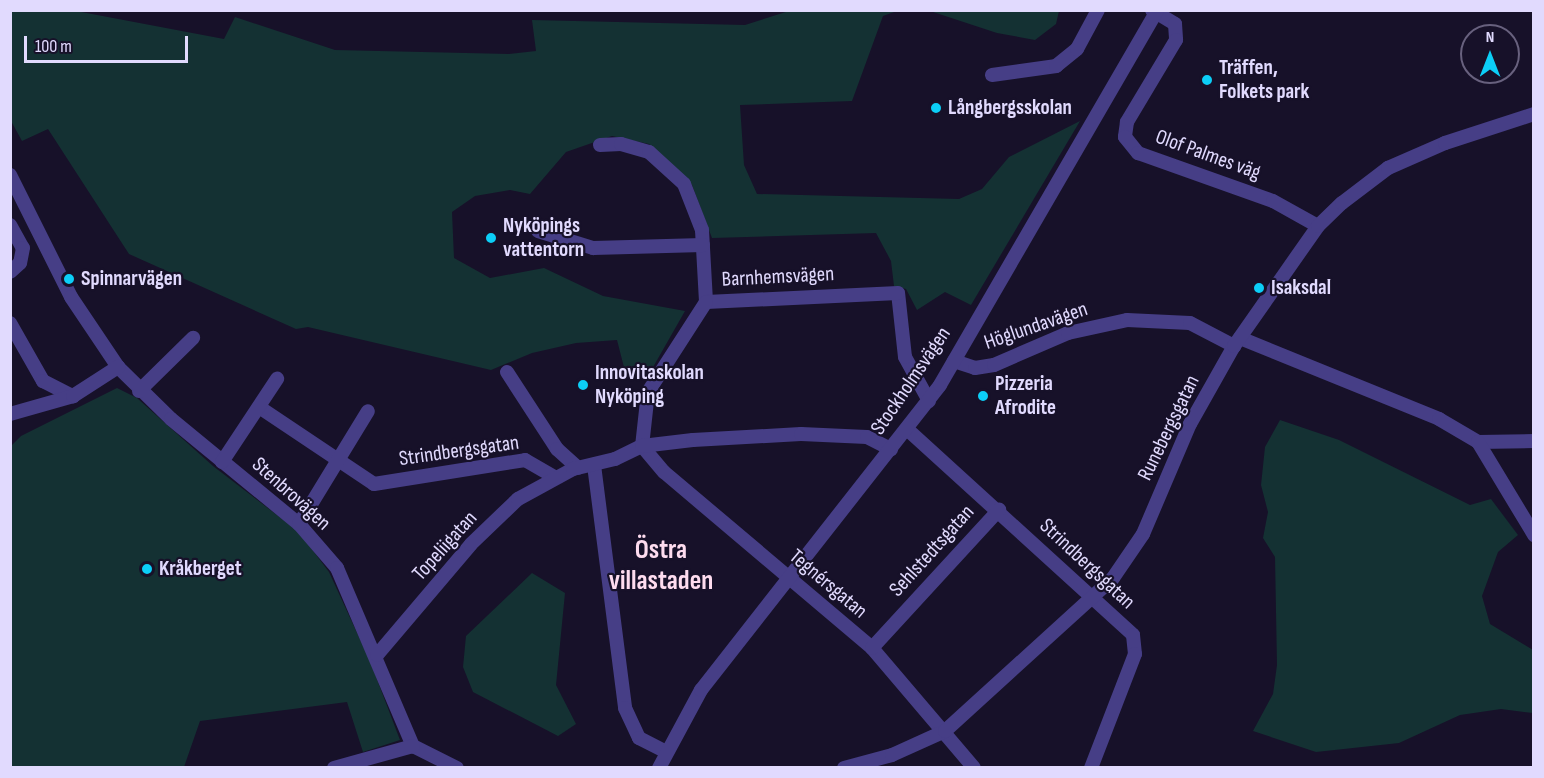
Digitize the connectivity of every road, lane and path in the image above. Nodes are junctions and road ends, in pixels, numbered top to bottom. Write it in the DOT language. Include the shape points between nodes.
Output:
graph roads {
  1 [pos="1098,10"];
  2 [pos="1155,11"];
  3 [pos="992,75"];
  4 [pos="1533,114"];
  5 [pos="600,145"];
  6 [pos="10,175"];
  7 [pos="10,225"];
  8 [pos="1318,226"];
  9 [pos="538,231"];
  10 [pos="703,245"];
  11 [pos="10,272"];
  12 [pos="706,302"];
  13 [pos="10,323"];
  14 [pos="193,338"];
  15 [pos="1237,342"];
  16 [pos="954,361"];
  17 [pos="118,367"];
  18 [pos="507,372"];
  19 [pos="277,379"];
  20 [pos="139,391"];
  21 [pos="74,396"];
  22 [pos="928,401"];
  23 [pos="259,407"];
  24 [pos="368,411"];
  25 [pos="10,414"];
  26 [pos="908,430"];
  27 [pos="1533,441"];
  28 [pos="1478,442"];
  29 [pos="642,446"];
  30 [pos="891,449"];
  31 [pos="339,459"];
  32 [pos="222,462"];
  33 [pos="594,465"];
  34 [pos="579,468"];
  35 [pos="555,477"];
  36 [pos="999,510"];
  37 [pos="299,524"];
  38 [pos="1533,535"];
  39 [pos="787,577"];
  40 [pos="1092,600"];
  41 [pos="872,648"];
  42 [pos="377,655"];
  43 [pos="945,731"];
  44 [pos="414,746"];
  45 [pos="666,752"];
  46 [pos="334,768"];
  47 [pos="457,768"];
  48 [pos="659,768"];
  49 [pos="668,768"];
  50 [pos="844,768"];
  51 [pos="974,768"];
  52 [pos="1091,768"];
  1 -- 3 [label="street" via="1077,49 1056,66"];
  2 -- 8 [label="street, Olof Palmes väg" via="1175,24 1176,40 1127,122 1125,137 1138,153 1274,201"];
  2 -- 16 [label="street, Stockholmsvägen"];
  4 -- 8 [label="street, Runebergsgatan" via="1445,143 1388,168"];
  5 -- 10 [label="street" via="621,144 649,152 684,184 702,230"];
  6 -- 17 [label="street, Stenbrovägen" via="71,297"];
  7 -- 11 [label="street" via="23,248 20,263"];
  8 -- 15 [label="street, Runebergsgatan"];
  9 -- 10 [label="street" via="593,248"];
  10 -- 12 [label="street"];
  12 -- 22 [label="street, Barnhemsvägen" via="898,293 904,357"];
  12 -- 29 [label="street, Barnhemsvägen" via="648,392"];
  13 -- 21 [label="street" via="44,381"];
  14 -- 20 [label="street"];
  15 -- 16 [label="street, Höglundavägen" via="1190,322 1127,320 1068,333 994,365 975,368"];
  15 -- 28 [label="street, Höglundavägen" via="1439,419"];
  15 -- 40 [label="street, Runebergsgatan" via="1190,424 1143,534 1113,578"];
  16 -- 22 [label="street, Stockholmsvägen"];
  17 -- 20 [label="street, Stenbrovägen"];
  17 -- 21 [label="street"];
  18 -- 34 [label="street" via="557,449"];
  19 -- 23 [label="street"];
  20 -- 32 [label="street, Stenbrovägen"];
  21 -- 25 [label="street"];
  22 -- 26 [label="street, Stockholmsvägen"];
  23 -- 31 [label="street, Strindbergsgatan"];
  23 -- 32 [label="street"];
  24 -- 31 [label="street"];
  26 -- 30 [label="street, Stockholmsvägen"];
  26 -- 36 [label="street, Strindbergsgatan"];
  27 -- 28 [label="street"];
  28 -- 38 [label="street, Höglundavägen"];
  29 -- 30 [label="street" via="801,434 867,437"];
  29 -- 33 [label="street"];
  29 -- 39 [label="street, Tegnérsgatan" via="664,472"];
  30 -- 39 [label="street, Stockholmsvägen"];
  31 -- 35 [label="street, Strindbergsgatan" via="374,484 525,460"];
  31 -- 37 [label="street"];
  32 -- 37 [label="street, Stenbrovägen"];
  33 -- 34 [label="street"];
  33 -- 45 [label="street" via="626,708 639,738"];
  34 -- 35 [label="street"];
  35 -- 42 [label="street, Topeliigatan" via="518,499 471,544"];
  36 -- 40 [label="street, Strindbergsgatan"];
  36 -- 41 [label="street, Sehlstedtsgatan"];
  37 -- 42 [label="street, Stenbrovägen" via="337,567"];
  39 -- 41 [label="street, Tegnérsgatan"];
  39 -- 45 [label="street, Stockholmsvägen" via="701,690"];
  40 -- 43 [label="street, Runebergsgatan"];
  40 -- 52 [label="street, Strindbergsgatan" via="1133,635 1136,648"];
  41 -- 43 [label="street, Tegnérsgatan"];
  42 -- 44 [label="street, Stenbrovägen" via="393,704"];
  43 -- 50 [label="street, Runebergsgatan" via="892,754"];
  43 -- 51 [label="street, Tegnérsgatan"];
  44 -- 46 [label="street"];
  44 -- 47 [label="street"];
  45 -- 48 [label="street, Stockholmsvägen"];
  45 -- 49 [label="street"];
}
